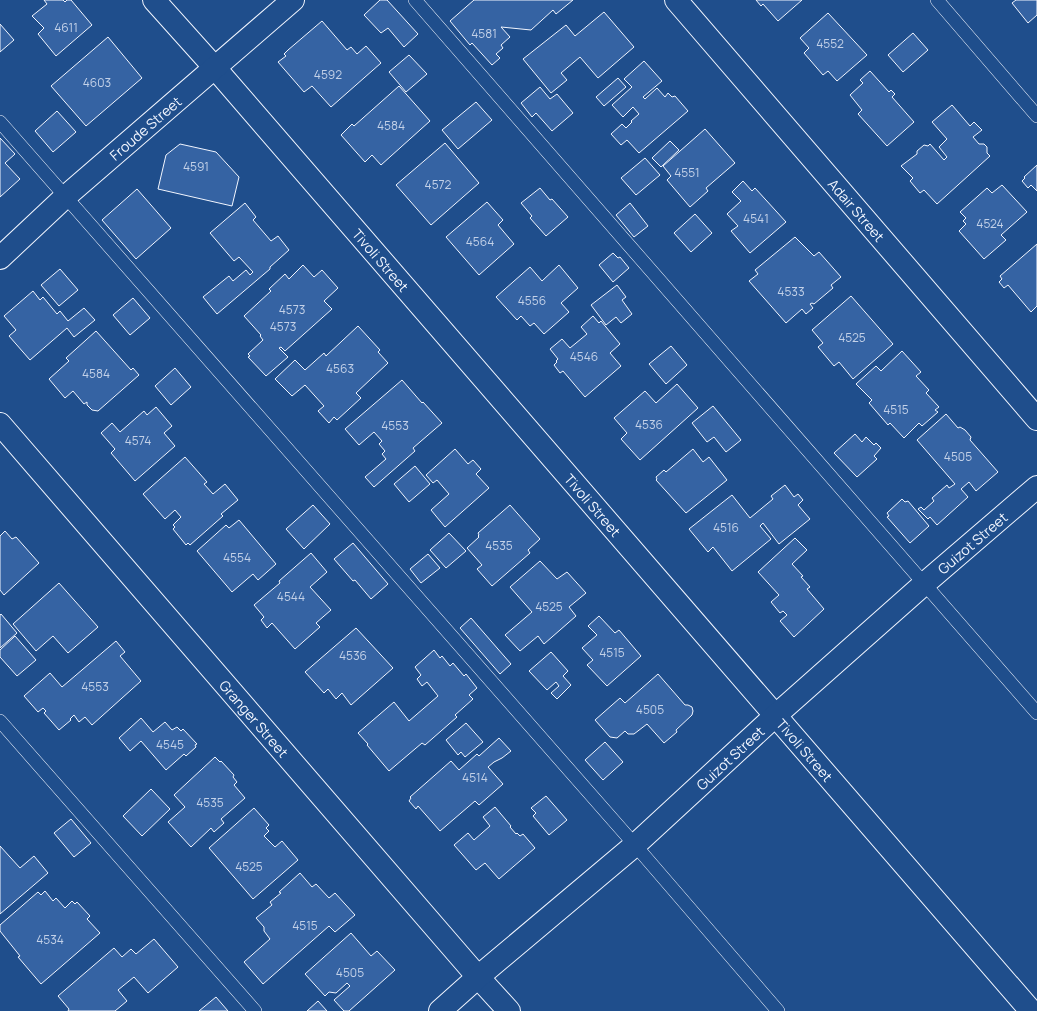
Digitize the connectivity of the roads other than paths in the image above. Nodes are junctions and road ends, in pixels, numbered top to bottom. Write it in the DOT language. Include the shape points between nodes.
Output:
graph roads {
  1 [pos="154,0"];
  2 [pos="293,0"];
  3 [pos="415,0"];
  4 [pos="676,0"];
  5 [pos="937,0"];
  6 [pos="215,68"];
  7 [pos="1037,116"];
  8 [pos="0,122"];
  9 [pos="65,197"];
  10 [pos="0,258"];
  11 [pos="1037,419"];
  12 [pos="0,424"];
  13 [pos="1037,487"];
  14 [pos="924,584"];
  15 [pos="1037,714"];
  16 [pos="776,716"];
  17 [pos="0,721"];
  18 [pos="635,845"];
  19 [pos="478,976"];
  20 [pos="255,1011"];
  21 [pos="440,1011"];
  22 [pos="509,1011"];
  23 [pos="778,1011"];
  24 [pos="1031,1011"];
  1 -- 6 [label="street, Tivoli Street"];
  2 -- 6 [label="street, Froude Street"];
  3 -- 14 [label="lane"];
  4 -- 11 [label="street, Adair Street"];
  5 -- 7 [label="lane"];
  6 -- 9 [label="street, Froude Street"];
  6 -- 16 [label="street, Tivoli Street"];
  8 -- 9 [label="lane"];
  9 -- 10 [label="street, Froude Street"];
  9 -- 18 [label="lane"];
  12 -- 19 [label="street, Granger Street"];
  13 -- 14 [label="street, Guizot Street"];
  14 -- 15 [label="lane"];
  14 -- 16 [label="street, Guizot Street"];
  16 -- 18 [label="street, Guizot Street"];
  16 -- 24 [label="street, Tivoli Street"];
  17 -- 20 [label="lane"];
  18 -- 19 [label="street, Guizot Street"];
  18 -- 23 [label="lane"];
  19 -- 21 [label="street, Guizot Street"];
  19 -- 22 [label="street, Granger Street"];
}
